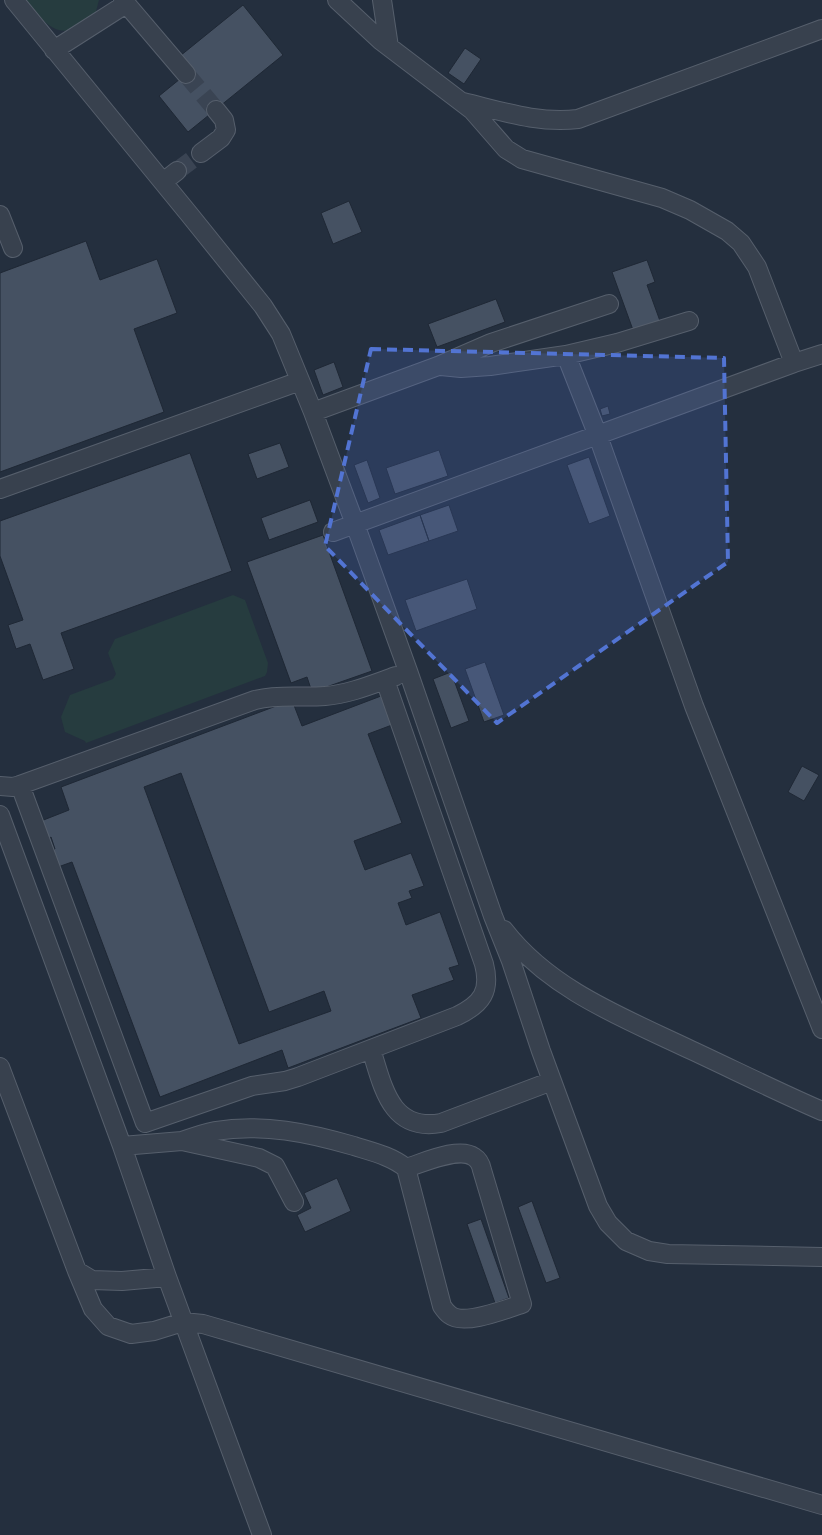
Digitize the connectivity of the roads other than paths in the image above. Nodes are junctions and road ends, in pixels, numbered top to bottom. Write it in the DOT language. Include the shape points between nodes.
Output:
graph roads {
  1 [pos="14,0"];
  2 [pos="338,0"];
  3 [pos="382,0"];
  4 [pos="124,2"];
  5 [pos="822,29"];
  6 [pos="389,47"];
  7 [pos="54,50"];
  8 [pos="186,74"];
  9 [pos="463,102"];
  10 [pos="216,110"];
  11 [pos="201,153"];
  12 [pos="0,215"];
  13 [pos="13,248"];
  14 [pos="609,304"];
  15 [pos="689,321"];
  16 [pos="822,354"];
  17 [pos="566,355"];
  18 [pos="794,363"];
  19 [pos="438,366"];
  20 [pos="300,381"];
  21 [pos="313,412"];
  22 [pos="598,436"];
  23 [pos="0,489"];
  24 [pos="355,524"];
  25 [pos="333,532"];
  26 [pos="408,671"];
  27 [pos="385,680"];
  28 [pos="0,786"];
  29 [pos="20,786"];
  30 [pos="0,815"];
  31 [pos="493,916"];
  32 [pos="822,1029"];
  33 [pos="371,1049"];
  34 [pos="0,1066"];
  35 [pos="552,1081"];
  36 [pos="822,1111"];
  37 [pos="182,1141"];
  38 [pos="122,1146"];
  39 [pos="406,1168"];
  40 [pos="294,1202"];
  41 [pos="822,1257"];
  42 [pos="77,1271"];
  43 [pos="167,1277"];
  44 [pos="183,1322"];
  45 [pos="822,1505"];
  46 [pos="262,1535"];
  1 -- 7 [label="street"];
  2 -- 6 [label="street"];
  3 -- 6 [label="street"];
  4 -- 7 [label="street"];
  4 -- 8 [label="street"];
  5 -- 9 [label="street" via="578,119 539,120"];
  6 -- 9 [label="street"];
  7 -- 20 [label="street" via="170,176 270,315 286,344"];
  9 -- 18 [label="street" via="506,149 522,159 662,198 727,231 741,243 757,267"];
  10 -- 11 [label="street" via="224,120 226,130 221,138"];
  12 -- 13 [label="street"];
  14 -- 19 [label="street" via="491,343"];
  15 -- 17 [label="street"];
  16 -- 18 [label="street"];
  17 -- 19 [label="street" via="490,366"];
  17 -- 22 [label="street"];
  18 -- 22 [label="street"];
  19 -- 21 [label="street"];
  20 -- 21 [label="street"];
  20 -- 23 [label="street"];
  21 -- 24 [label="street"];
  22 -- 24 [label="street"];
  22 -- 32 [label="street" via="694,706"];
  24 -- 25 [label="street"];
  24 -- 26 [label="street"];
  26 -- 27 [label="street"];
  26 -- 31 [label="street"];
  27 -- 29 [label="street" via="333,695 274,696 255,700"];
  27 -- 33 [label="street" via="487,980 484,994 466,1012"];
  28 -- 29 [label="street"];
  29 -- 33 [label="street" via="145,1123 252,1086 291,1080"];
  30 -- 38 [label="street"];
  31 -- 35 [label="street"];
  31 -- 36 [label="street" via="528,956 583,998"];
  33 -- 35 [label="street" via="390,1104 400,1114 418,1123 434,1124 448,1120"];
  34 -- 42 [label="street"];
  35 -- 41 [label="street" via="601,1212 626,1241 662,1254"];
  37 -- 38 [label="street"];
  37 -- 39 [label="street" via="231,1129 282,1130 330,1139 381,1154"];
  37 -- 40 [label="street" via="267,1161 275,1166"];
  38 -- 43 [label="street"];
  39 -- 39 [label="street" via="442,1306 450,1316 465,1319 482,1317 522,1304 477,1158 468,1154 451,1154"];
  42 -- 43 [label="street" via="92,1280"];
  42 -- 44 [label="street" via="93,1309 108,1326 131,1334 154,1332"];
  43 -- 44 [label="street"];
  44 -- 45 [label="street" via="203,1324"];
  44 -- 46 [label="street"];
}
